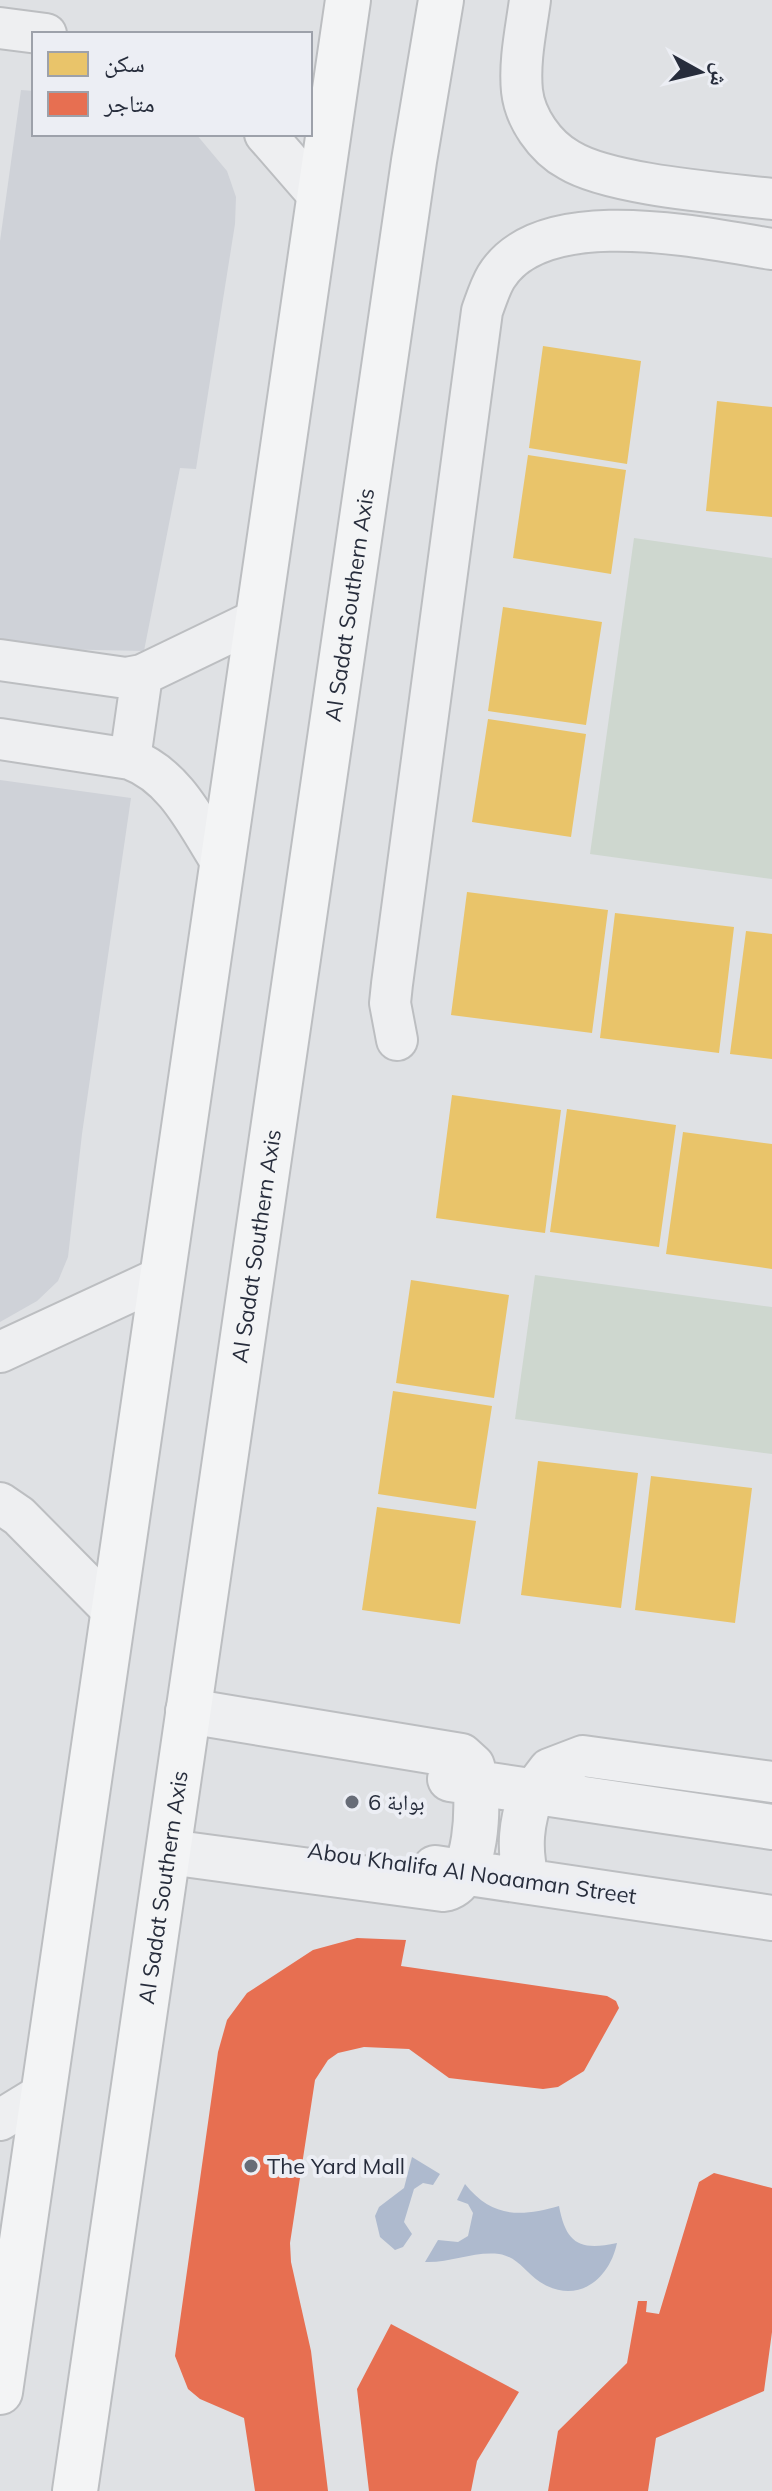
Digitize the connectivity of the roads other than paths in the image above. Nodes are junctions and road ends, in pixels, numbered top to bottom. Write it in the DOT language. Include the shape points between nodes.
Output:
graph roads {
  1 [pos="348,0"];
  2 [pos="441,0"];
  3 [pos="530,0"];
  4 [pos="0,28"];
  5 [pos="32,32"];
  6 [pos="267,136"];
  7 [pos="708,192"];
  8 [pos="319,196"];
  9 [pos="772,199"];
  10 [pos="699,238"];
  11 [pos="772,249"];
  12 [pos="258,619"];
  13 [pos="0,660"];
  14 [pos="142,675"];
  15 [pos="0,739"];
  16 [pos="130,759"];
  17 [pos="222,863"];
  18 [pos="397,1040"];
  19 [pos="162,1277"];
  20 [pos="0,1352"];
  21 [pos="0,1503"];
  22 [pos="113,1611"];
  23 [pos="186,1725"];
  24 [pos="476,1782"];
  25 [pos="772,1782"];
  26 [pos="533,1790"];
  27 [pos="772,1827"];
  28 [pos="170,1842"];
  29 [pos="463,1872"];
  30 [pos="527,1881"];
  31 [pos="772,1918"];
  32 [pos="44,2093"];
  33 [pos="0,2120"];
  34 [pos="0,2392"];
  35 [pos="75,2491"];
  1 -- 8 [label="main road"];
  2 -- 23 [label="main road, Al Sadat Southern Axis"];
  3 -- 7 [label="street" via="522,94 546,141 567,160 591,171"];
  4 -- 5 [label="street"];
  6 -- 8 [label="street"];
  7 -- 9 [label="street"];
  7 -- 10 [label="street"];
  8 -- 12 [label="main road"];
  10 -- 11 [label="street"];
  10 -- 18 [label="street" via="602,229 563,236 525,251 497,275 482,311 392,984"];
  12 -- 14 [label="street"];
  12 -- 17 [label="main road"];
  13 -- 14 [label="street" via="126,678"];
  14 -- 16 [label="street"];
  15 -- 16 [label="street"];
  16 -- 17 [label="street" via="168,782"];
  17 -- 19 [label="main road"];
  19 -- 20 [label="street"];
  19 -- 22 [label="main road"];
  21 -- 22 [label="street"];
  22 -- 32 [label="main road"];
  23 -- 24 [label="street"];
  23 -- 28 [label="main road, Al Sadat Southern Axis"];
  24 -- 26 [label="street"];
  24 -- 29 [label="street" via="477,1828"];
  25 -- 26 [label="street" via="583,1756 549,1769"];
  26 -- 27 [label="street"];
  26 -- 30 [label="street" via="522,1826"];
  28 -- 29 [label="street" via="436,1889 451,1888"];
  28 -- 35 [label="main road, Al Sadat Southern Axis"];
  29 -- 30 [label="street, Abou Khalifa Al Noaaman Street"];
  30 -- 31 [label="street, Abou Khalifa Al Noaaman Street"];
  32 -- 33 [label="street"];
  32 -- 34 [label="main road"];
}
